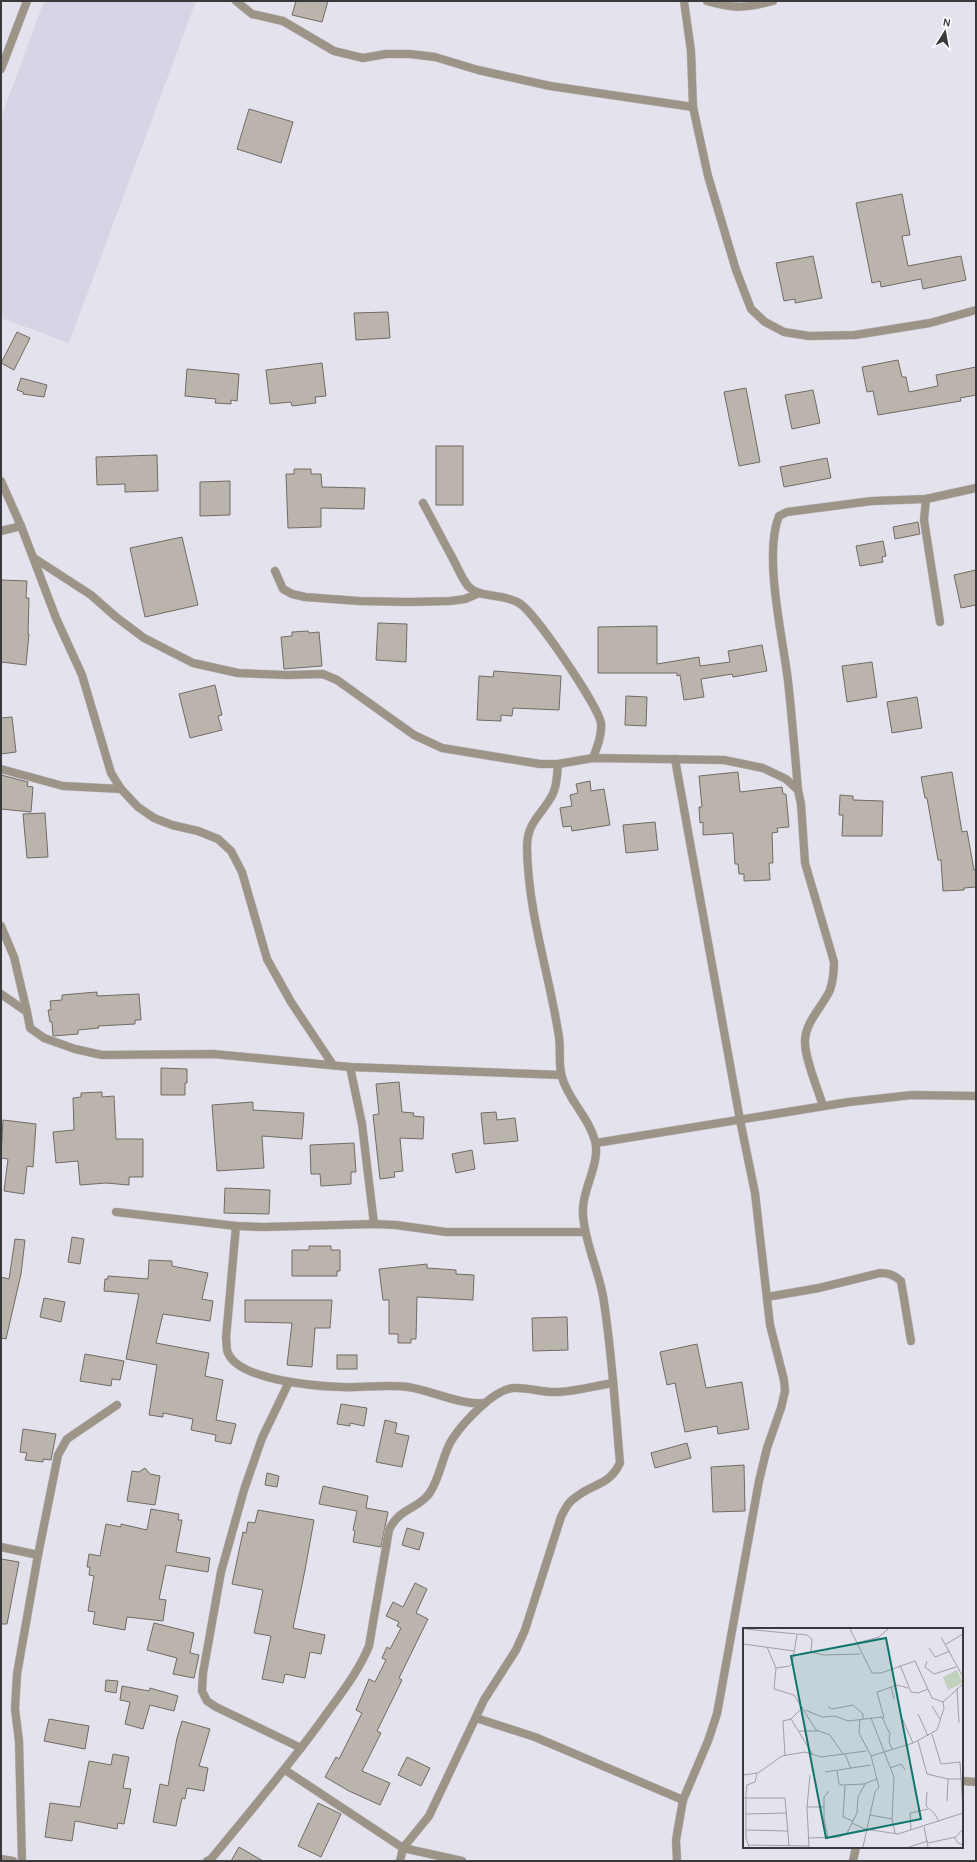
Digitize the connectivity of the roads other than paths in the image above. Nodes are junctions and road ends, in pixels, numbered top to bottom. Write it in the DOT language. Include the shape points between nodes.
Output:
graph roads {
  1 [pos="27,1"];
  2 [pos="236,1"];
  3 [pos="684,1"];
  4 [pos="707,1"];
  5 [pos="773,1"];
  6 [pos="1,69"];
  7 [pos="692,107"];
  8 [pos="976,310"];
  9 [pos="1,481"];
  10 [pos="976,488"];
  11 [pos="926,499"];
  12 [pos="423,503"];
  13 [pos="21,526"];
  14 [pos="1,531"];
  15 [pos="34,558"];
  16 [pos="275,571"];
  17 [pos="479,593"];
  18 [pos="940,622"];
  19 [pos="593,758"];
  20 [pos="675,759"];
  21 [pos="558,764"];
  22 [pos="1,769"];
  23 [pos="121,789"];
  24 [pos="798,790"];
  25 [pos="1,926"];
  26 [pos="1,994"];
  27 [pos="27,1012"];
  28 [pos="332,1066"];
  29 [pos="350,1067"];
  30 [pos="561,1075"];
  31 [pos="976,1096"];
  32 [pos="823,1106"];
  33 [pos="740,1120"];
  34 [pos="596,1143"];
  35 [pos="116,1212"];
  36 [pos="374,1224"];
  37 [pos="236,1226"];
  38 [pos="585,1232"];
  39 [pos="767,1298"];
  40 [pos="911,1340"];
  41 [pos="289,1382"];
  42 [pos="613,1383"];
  43 [pos="485,1403"];
  44 [pos="117,1405"];
  45 [pos="1,1547"];
  46 [pos="38,1555"];
  47 [pos="476,1718"];
  48 [pos="302,1748"];
  49 [pos="285,1770"];
  50 [pos="963,1781"];
  51 [pos="976,1782"];
  52 [pos="683,1800"];
  53 [pos="403,1848"];
  54 [pos="856,1848"];
  55 [pos="1,1859"];
  56 [pos="13,1861"];
  57 [pos="22,1861"];
  58 [pos="206,1861"];
  59 [pos="400,1861"];
  60 [pos="462,1861"];
  61 [pos="677,1861"];
  62 [pos="853,1861"];
  1 -- 6 [label="street"];
  2 -- 7 [label="street" via="252,14 283,21 334,51 363,58 394,54 435,57 478,70 550,86"];
  3 -- 7 [label="street" via="691,51"];
  4 -- 5 [label="street" via="724,6 749,7"];
  7 -- 8 [label="street" via="708,176 736,270 751,309 766,322 784,332 809,336 855,335 930,323"];
  9 -- 13 [label="street"];
  10 -- 11 [label="street"];
  11 -- 18 [label="street" via="924,520"];
  11 -- 24 [label="street" via="872,501 787,512 779,516 774,526 774,575 788,682"];
  12 -- 17 [label="street" via="461,575 469,586"];
  13 -- 14 [label="street"];
  13 -- 15 [label="street"];
  15 -- 21 [label="street" via="91,595 144,638 193,663 238,672 287,676 323,674 337,680 414,735 442,748 540,764"];
  15 -- 23 [label="street" via="56,618 82,675 111,773"];
  16 -- 17 [label="street" via="283,589 305,597 359,601 429,601 465,598"];
  17 -- 19 [label="street" via="507,597 520,603 533,616 597,712 601,722 601,734"];
  19 -- 20 [label="street"];
  19 -- 21 [label="street"];
  20 -- 24 [label="street" via="724,760 762,768 786,779"];
  20 -- 33 [label="street"];
  21 -- 30 [label="street" via="556,784 551,798 528,831 527,846 534,922 559,1038"];
  22 -- 23 [label="street" via="62,786"];
  23 -- 28 [label="street" via="138,807 154,818 218,839 231,851 242,872 268,959 291,1002"];
  24 -- 32 [label="street" via="805,863 834,962 830,990 809,1026 805,1039 806,1051"];
  25 -- 27 [label="street" via="14,957"];
  26 -- 27 [label="street"];
  27 -- 28 [label="street" via="30,1028 44,1038 102,1055 213,1054"];
  28 -- 29 [label="street"];
  29 -- 30 [label="street"];
  29 -- 36 [label="street" via="362,1124"];
  30 -- 34 [label="street" via="566,1090 592,1131"];
  31 -- 32 [label="street" via="912,1095"];
  32 -- 33 [label="street"];
  33 -- 34 [label="street"];
  33 -- 39 [label="street" via="755,1193"];
  34 -- 38 [label="street" via="595,1159 583,1199"];
  35 -- 37 [label="street"];
  36 -- 37 [label="street"];
  36 -- 38 [label="street" via="446,1232"];
  37 -- 41 [label="street" via="227,1352 239,1366 256,1374"];
  38 -- 42 [label="street" via="600,1282 608,1327"];
  39 -- 40 [label="street" via="887,1273 901,1281"];
  39 -- 52 [label="street" via="785,1391 759,1481 717,1714"];
  41 -- 43 [label="street" via="341,1387 409,1387 470,1402"];
  41 -- 48 [label="street" via="262,1438 244,1490 221,1572 202,1691 207,1700 216,1707"];
  42 -- 43 [label="street" via="560,1392 512,1388"];
  42 -- 47 [label="street" via="620,1463 608,1480 576,1496 568,1504 561,1517 526,1630"];
  43 -- 48 [label="street" via="452,1439 428,1495 392,1523 369,1646 353,1678"];
  44 -- 46 [label="street" via="67,1439 58,1454"];
  45 -- 46 [label="street"];
  46 -- 57 [label="street" via="17,1674"];
  47 -- 52 [label="street" via="535,1737"];
  47 -- 53 [label="street" via="429,1816"];
  48 -- 49 [label="street"];
  49 -- 53 [label="street"];
  49 -- 58 [label="street" via="211,1859"];
  50 -- 51 [label="street"];
  52 -- 61 [label="street" via="676,1840"];
  53 -- 59 [label="street"];
  53 -- 60 [label="street"];
  54 -- 62 [label="street"];
  55 -- 56 [label="street"];
}
